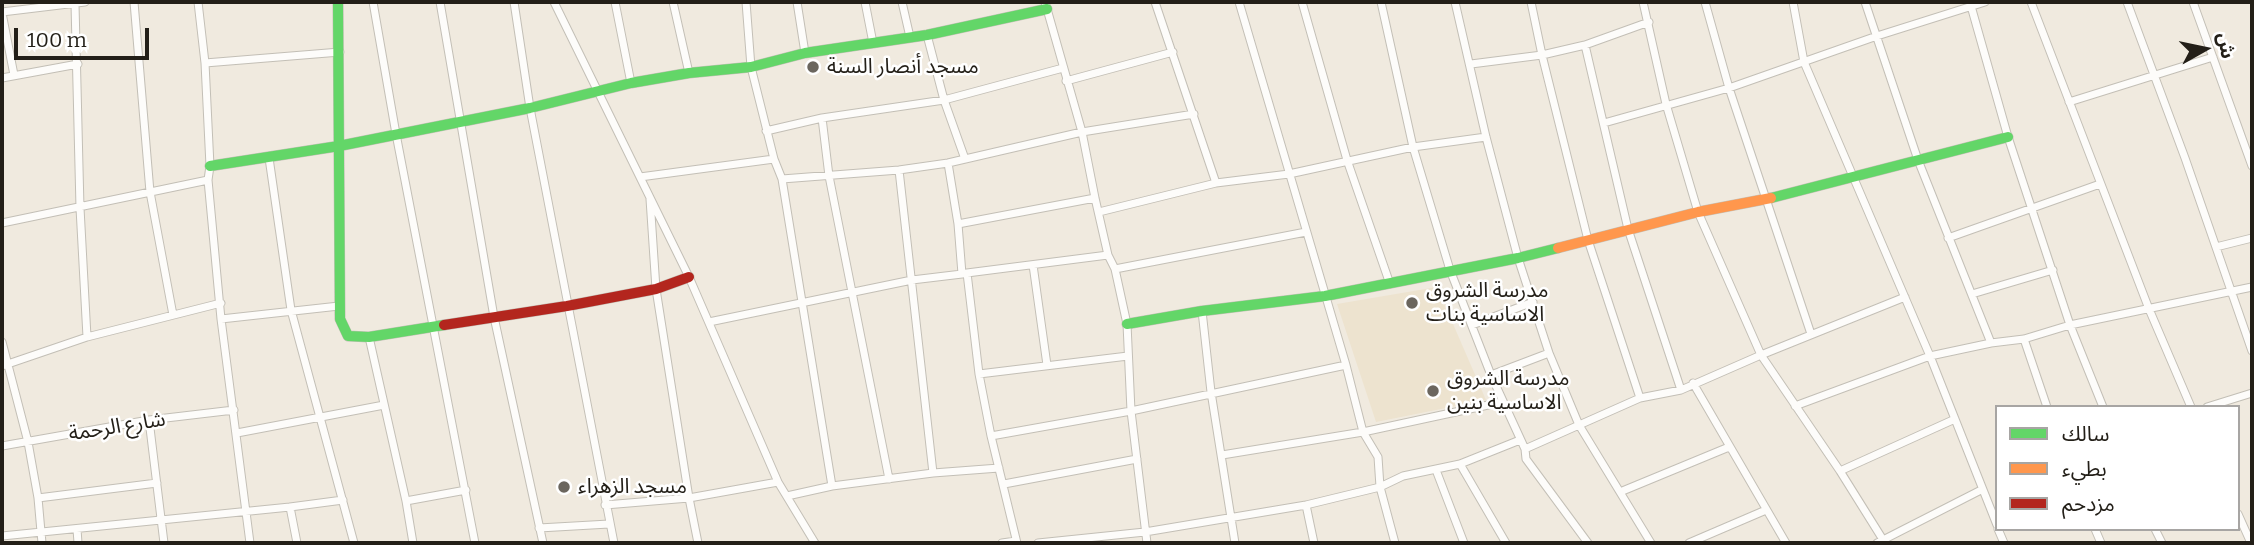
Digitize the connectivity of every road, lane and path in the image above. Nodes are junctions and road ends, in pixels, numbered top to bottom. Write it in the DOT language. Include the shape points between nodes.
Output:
graph roads {
  1 [pos="85,2"];
  2 [pos="134,2"];
  3 [pos="198,2"];
  4 [pos="338,2"];
  5 [pos="373,2"];
  6 [pos="440,2"];
  7 [pos="514,2"];
  8 [pos="554,2"];
  9 [pos="615,2"];
  10 [pos="673,2"];
  11 [pos="746,2"];
  12 [pos="797,2"];
  13 [pos="865,2"];
  14 [pos="902,2"];
  15 [pos="1156,2"];
  16 [pos="1239,2"];
  17 [pos="1302,2"];
  18 [pos="1381,2"];
  19 [pos="1455,2"];
  20 [pos="1531,2"];
  21 [pos="1643,2"];
  22 [pos="1705,2"];
  23 [pos="1793,2"];
  24 [pos="1865,2"];
  25 [pos="1985,2"];
  26 [pos="2031,2"];
  27 [pos="2127,2"];
  28 [pos="2193,2"];
  29 [pos="75,4"];
  30 [pos="1046,5"];
  31 [pos="1971,6"];
  32 [pos="2,12"];
  33 [pos="1649,22"];
  34 [pos="927,35"];
  35 [pos="1877,36"];
  36 [pos="910,37"];
  37 [pos="873,43"];
  38 [pos="1585,45"];
  39 [pos="340,52"];
  40 [pos="1173,52"];
  41 [pos="805,53"];
  42 [pos="1542,55"];
  43 [pos="2213,57"];
  44 [pos="1804,62"];
  45 [pos="78,64"];
  46 [pos="205,64"];
  47 [pos="1471,64"];
  48 [pos="751,67"];
  49 [pos="1063,68"];
  50 [pos="689,73"];
  51 [pos="14,75"];
  52 [pos="2155,75"];
  53 [pos="2,78"];
  54 [pos="1066,80"];
  55 [pos="631,83"];
  56 [pos="1729,88"];
  57 [pos="598,92"];
  58 [pos="944,100"];
  59 [pos="2070,102"];
  60 [pos="1666,104"];
  61 [pos="530,108"];
  62 [pos="1194,114"];
  63 [pos="821,118"];
  64 [pos="461,122"];
  65 [pos="1604,123"];
  66 [pos="766,131"];
  67 [pos="1082,132"];
  68 [pos="396,134"];
  69 [pos="1486,137"];
  70 [pos="2007,137"];
  71 [pos="339,146"];
  72 [pos="1413,147"];
  73 [pos="2250,150"];
  74 [pos="269,158"];
  75 [pos="774,159"];
  76 [pos="965,159"];
  77 [pos="1347,160"];
  78 [pos="1917,160"];
  79 [pos="948,163"];
  80 [pos="210,166"];
  81 [pos="2252,166"];
  82 [pos="899,170"];
  83 [pos="1289,174"];
  84 [pos="829,176"];
  85 [pos="640,177"];
  86 [pos="1853,178"];
  87 [pos="782,179"];
  88 [pos="208,180"];
  89 [pos="1216,183"];
  90 [pos="2101,184"];
  91 [pos="150,192"];
  92 [pos="649,195"];
  93 [pos="1094,198"];
  94 [pos="1765,200"];
  95 [pos="80,208"];
  96 [pos="2032,209"];
  97 [pos="1100,212"];
  98 [pos="1698,212"];
  99 [pos="2,223"];
  100 [pos="958,224"];
  101 [pos="1628,229"];
  102 [pos="1306,232"];
  103 [pos="1948,238"];
  104 [pos="2252,238"];
  105 [pos="1588,240"];
  106 [pos="2216,247"];
  107 [pos="1108,255"];
  108 [pos="1518,258"];
  109 [pos="1033,265"];
  110 [pos="1115,269"];
  111 [pos="1450,270"];
  112 [pos="2053,270"];
  113 [pos="964,273"];
  114 [pos="689,277"];
  115 [pos="912,280"];
  116 [pos="1390,284"];
  117 [pos="2252,287"];
  118 [pos="656,289"];
  119 [pos="2231,291"];
  120 [pos="853,294"];
  121 [pos="1972,294"];
  122 [pos="1325,296"];
  123 [pos="1905,297"];
  124 [pos="1533,302"];
  125 [pos="221,303"];
  126 [pos="802,304"];
  127 [pos="339,306"];
  128 [pos="567,306"];
  129 [pos="2149,309"];
  130 [pos="291,310"];
  131 [pos="1202,311"];
  132 [pos="173,316"];
  133 [pos="494,317"];
  134 [pos="221,319"];
  135 [pos="709,322"];
  136 [pos="1127,324"];
  137 [pos="434,325"];
  138 [pos="1472,325"];
  139 [pos="2070,325"];
  140 [pos="1811,334"];
  141 [pos="87,337"];
  142 [pos="369,337"];
  143 [pos="2024,339"];
  144 [pos="2,342"];
  145 [pos="1991,343"];
  146 [pos="2252,351"];
  147 [pos="1549,353"];
  148 [pos="1761,355"];
  149 [pos="1128,356"];
  150 [pos="1930,356"];
  151 [pos="4,365"];
  152 [pos="1047,365"];
  153 [pos="1346,365"];
  154 [pos="979,374"];
  155 [pos="1490,375"];
  156 [pos="1693,383"];
  157 [pos="1681,390"];
  158 [pos="1211,393"];
  159 [pos="2252,393"];
  160 [pos="1640,398"];
  161 [pos="1502,402"];
  162 [pos="384,405"];
  163 [pos="2046,405"];
  164 [pos="2102,405"];
  165 [pos="2190,405"];
  166 [pos="2213,405"];
  167 [pos="1795,406"];
  168 [pos="234,410"];
  169 [pos="1131,411"];
  170 [pos="321,418"];
  171 [pos="1955,419"];
  172 [pos="149,421"];
  173 [pos="1579,425"];
  174 [pos="1363,432"];
  175 [pos="237,433"];
  176 [pos="991,436"];
  177 [pos="1520,440"];
  178 [pos="28,442"];
  179 [pos="2,446"];
  180 [pos="1729,447"];
  181 [pos="1525,449"];
  182 [pos="1222,455"];
  183 [pos="1137,459"];
  184 [pos="1460,464"];
  185 [pos="999,468"];
  186 [pos="1436,470"];
  187 [pos="1840,471"];
  188 [pos="933,473"];
  189 [pos="889,479"];
  190 [pos="778,482"];
  191 [pos="157,483"];
  192 [pos="1004,484"];
  193 [pos="832,486"];
  194 [pos="1380,487"];
  195 [pos="467,490"];
  196 [pos="1982,490"];
  197 [pos="1620,492"];
  198 [pos="787,496"];
  199 [pos="1995,496"];
  200 [pos="38,498"];
  201 [pos="689,498"];
  202 [pos="1987,499"];
  203 [pos="343,500"];
  204 [pos="406,501"];
  205 [pos="606,505"];
  206 [pos="1306,505"];
  207 [pos="290,507"];
  208 [pos="1766,510"];
  209 [pos="245,512"];
  210 [pos="1231,516"];
  211 [pos="2240,518"];
  212 [pos="162,519"];
  213 [pos="1995,519"];
  214 [pos="609,524"];
  215 [pos="77,528"];
  216 [pos="539,528"];
  217 [pos="42,532"];
  218 [pos="1145,532"];
  219 [pos="2,536"];
  220 [pos="1017,542"];
  221 [pos="1882,542"];
  222 [pos="42,543"];
  223 [pos="78,543"];
  224 [pos="164,543"];
  225 [pos="250,543"];
  226 [pos="297,543"];
  227 [pos="354,543"];
  228 [pos="413,543"];
  229 [pos="475,543"];
  230 [pos="542,543"];
  231 [pos="614,543"];
  232 [pos="698,543"];
  233 [pos="815,543"];
  234 [pos="1002,543"];
  235 [pos="1038,543"];
  236 [pos="1147,543"];
  237 [pos="1235,543"];
  238 [pos="1314,543"];
  239 [pos="1395,543"];
  240 [pos="1464,543"];
  241 [pos="1506,543"];
  242 [pos="1588,543"];
  243 [pos="1651,543"];
  244 [pos="1689,543"];
  245 [pos="1786,543"];
  246 [pos="2251,543"];
  1 -- 29 [label="street"];
  2 -- 91 [label="street"];
  3 -- 46 [label="street"];
  4 -- 39 [label="street"];
  5 -- 68 [label="street"];
  6 -- 64 [label="street"];
  7 -- 61 [label="street"];
  8 -- 57 [label="street"];
  9 -- 55 [label="street"];
  10 -- 50 [label="street"];
  11 -- 48 [label="street"];
  12 -- 41 [label="street"];
  13 -- 37 [label="street"];
  14 -- 36 [label="street"];
  15 -- 40 [label="street"];
  16 -- 83 [label="street"];
  17 -- 77 [label="street"];
  18 -- 72 [label="street"];
  19 -- 47 [label="street"];
  20 -- 42 [label="street"];
  21 -- 33 [label="street"];
  22 -- 56 [label="street"];
  23 -- 44 [label="street"];
  24 -- 35 [label="street"];
  25 -- 31 [label="street"];
  26 -- 59 [label="street"];
  27 -- 52 [label="street"];
  28 -- 43 [label="street"];
  29 -- 32 [label="street"];
  29 -- 45 [label="street"];
  30 -- 34 [label="street"];
  30 -- 49 [label="street"];
  31 -- 35 [label="street"];
  31 -- 70 [label="street"];
  32 -- 51 [label="street"];
  33 -- 38 [label="street"];
  33 -- 60 [label="street"];
  34 -- 36 [label="street"];
  34 -- 58 [label="street"];
  35 -- 44 [label="street"];
  35 -- 78 [label="street"];
  36 -- 37 [label="street"];
  37 -- 41 [label="street"];
  38 -- 42 [label="street"];
  38 -- 65 [label="street"];
  39 -- 46 [label="street"];
  39 -- 71 [label="street"];
  40 -- 54 [label="street"];
  40 -- 62 [label="street"];
  41 -- 48 [label="street"];
  42 -- 47 [label="street"];
  42 -- 105 [label="street"];
  43 -- 52 [label="street"];
  43 -- 73 [label="street"];
  44 -- 56 [label="street"];
  44 -- 86 [label="street"];
  45 -- 51 [label="street"];
  45 -- 95 [label="street"];
  46 -- 80 [label="street"];
  47 -- 69 [label="street"];
  48 -- 50 [label="street"];
  48 -- 66 [label="street"];
  49 -- 54 [label="street"];
  49 -- 58 [label="street"];
  50 -- 55 [label="street"];
  51 -- 53 [label="street"];
  52 -- 59 [label="street"];
  52 -- 106 [label="street"];
  54 -- 67 [label="street"];
  55 -- 57 [label="street"];
  56 -- 60 [label="street"];
  56 -- 94 [label="street"];
  57 -- 61 [label="street"];
  57 -- 85 [label="street"];
  58 -- 63 [label="street"];
  58 -- 76 [label="street"];
  59 -- 90 [label="street"];
  60 -- 65 [label="street"];
  60 -- 98 [label="street"];
  61 -- 64 [label="street"];
  61 -- 128 [label="street"];
  62 -- 67 [label="street"];
  62 -- 89 [label="street"];
  63 -- 66 [label="street"];
  63 -- 84 [label="street"];
  64 -- 68 [label="street"];
  64 -- 133 [label="street"];
  65 -- 101 [label="street"];
  66 -- 75 [label="street"];
  67 -- 76 [label="street"];
  67 -- 93 [label="street"];
  68 -- 71 [label="street"];
  68 -- 137 [label="street"];
  69 -- 72 [label="street"];
  69 -- 108 [label="street"];
  70 -- 78 [label="street"];
  70 -- 96 [label="street"];
  71 -- 74 [label="street"];
  71 -- 127 [label="street"];
  72 -- 77 [label="street"];
  72 -- 111 [label="street"];
  73 -- 81 [label="street"];
  74 -- 80 [label="street"];
  74 -- 130 [label="street"];
  75 -- 85 [label="street"];
  75 -- 87 [label="street"];
  76 -- 79 [label="street"];
  77 -- 83 [label="street"];
  77 -- 116 [label="street"];
  78 -- 86 [label="street"];
  78 -- 103 [label="street"];
  79 -- 82 [label="street"];
  79 -- 100 [label="street"];
  80 -- 88 [label="street"];
  82 -- 84 [label="street"];
  82 -- 115 [label="street"];
  83 -- 89 [label="street"];
  83 -- 102 [label="street"];
  84 -- 87 [label="street"];
  84 -- 120 [label="street"];
  85 -- 92 [label="street"];
  86 -- 94 [label="street"];
  86 -- 123 [label="street"];
  87 -- 126 [label="street"];
  88 -- 91 [label="street"];
  88 -- 125 [label="street"];
  89 -- 97 [label="street"];
  90 -- 96 [label="street"];
  90 -- 129 [label="street"];
  91 -- 95 [label="street"];
  91 -- 132 [label="street"];
  92 -- 114 [label="street"];
  92 -- 118 [label="street"];
  93 -- 97 [label="street"];
  93 -- 100 [label="street"];
  94 -- 98 [label="street"];
  94 -- 140 [label="street"];
  95 -- 99 [label="street"];
  95 -- 141 [label="street"];
  96 -- 103 [label="street"];
  96 -- 112 [label="street"];
  97 -- 107 [label="street"];
  98 -- 101 [label="street"];
  98 -- 148 [label="street"];
  100 -- 113 [label="street"];
  101 -- 105 [label="street"];
  101 -- 157 [label="street"];
  102 -- 110 [label="street"];
  102 -- 122 [label="street"];
  103 -- 121 [label="street"];
  104 -- 106 [label="street"];
  105 -- 108 [label="street"];
  105 -- 160 [label="street"];
  106 -- 119 [label="street"];
  107 -- 109 [label="street"];
  107 -- 110 [label="street"];
  108 -- 111 [label="street"];
  108 -- 124 [label="street"];
  109 -- 113 [label="street"];
  109 -- 152 [label="street"];
  110 -- 136 [label="street"];
  111 -- 116 [label="street"];
  111 -- 138 [label="street"];
  112 -- 121 [label="street"];
  112 -- 139 [label="street"];
  113 -- 115 [label="street"];
  113 -- 154 [label="street"];
  114 -- 118 [label="street"];
  114 -- 135 [label="street"];
  115 -- 120 [label="street"];
  115 -- 188 [label="street"];
  116 -- 122 [label="street"];
  117 -- 119 [label="street"];
  118 -- 128 [label="street"];
  118 -- 201 [label="street"];
  119 -- 129 [label="street"];
  119 -- 146 [label="street"];
  120 -- 126 [label="street"];
  120 -- 189 [label="street"];
  121 -- 145 [label="street"];
  122 -- 131 [label="street"];
  122 -- 153 [label="street"];
  123 -- 140 [label="street"];
  123 -- 150 [label="street"];
  124 -- 138 [label="street"];
  124 -- 147 [label="street"];
  125 -- 132 [label="street"];
  125 -- 134 [label="street"];
  126 -- 135 [label="street"];
  126 -- 193 [label="street"];
  127 -- 130 [label="street"];
  127 -- 142 [label="street" via="348,336"];
  128 -- 133 [label="street"];
  128 -- 205 [label="street"];
  129 -- 139 [label="street"];
  129 -- 165 [label="street"];
  130 -- 134 [label="street"];
  130 -- 170 [label="street"];
  131 -- 136 [label="street"];
  131 -- 158 [label="street"];
  132 -- 141 [label="street"];
  133 -- 137 [label="street"];
  133 -- 216 [label="street"];
  134 -- 168 [label="street"];
  135 -- 190 [label="street"];
  136 -- 149 [label="street"];
  137 -- 142 [label="street"];
  137 -- 195 [label="street"];
  138 -- 155 [label="street"];
  139 -- 143 [label="street"];
  139 -- 164 [label="street"];
  140 -- 148 [label="street"];
  141 -- 151 [label="street"];
  142 -- 162 [label="street"];
  143 -- 145 [label="street"];
  143 -- 163 [label="street"];
  144 -- 151 [label="street"];
  145 -- 150 [label="street"];
  147 -- 155 [label="street"];
  147 -- 173 [label="street"];
  148 -- 156 [label="street"];
  148 -- 167 [label="street"];
  149 -- 152 [label="street"];
  149 -- 169 [label="street"];
  150 -- 167 [label="street"];
  150 -- 171 [label="street"];
  151 -- 178 [label="street"];
  152 -- 154 [label="street"];
  153 -- 158 [label="street"];
  153 -- 174 [label="street"];
  154 -- 176 [label="street"];
  155 -- 161 [label="street"];
  156 -- 157 [label="street"];
  156 -- 180 [label="street"];
  157 -- 160 [label="street"];
  158 -- 169 [label="street"];
  158 -- 182 [label="street"];
  159 -- 166 [label="street"];
  160 -- 173 [label="street"];
  161 -- 174 [label="street"];
  161 -- 177 [label="street"];
  162 -- 170 [label="street"];
  162 -- 204 [label="street"];
  167 -- 187 [label="street"];
  168 -- 172 [label="street, شارع الرحمة"];
  168 -- 175 [label="street"];
  169 -- 176 [label="street"];
  169 -- 183 [label="street"];
  170 -- 175 [label="street"];
  170 -- 203 [label="street"];
  171 -- 187 [label="street"];
  171 -- 196 [label="street"];
  172 -- 178 [label="street, شارع الرحمة"];
  172 -- 191 [label="street"];
  173 -- 181 [label="street"];
  173 -- 197 [label="street"];
  174 -- 182 [label="street"];
  174 -- 194 [label="street" via="1378,457"];
  175 -- 209 [label="street"];
  176 -- 185 [label="street"];
  177 -- 181 [label="street"];
  177 -- 184 [label="street"];
  178 -- 179 [label="street, شارع الرحمة"];
  178 -- 200 [label="street"];
  180 -- 197 [label="street"];
  180 -- 208 [label="street"];
  181 -- 242 [label="street" via="1526,459"];
  182 -- 210 [label="street"];
  183 -- 192 [label="street"];
  183 -- 218 [label="street"];
  184 -- 186 [label="street"];
  184 -- 241 [label="street"];
  185 -- 188 [label="street"];
  185 -- 192 [label="street"];
  186 -- 194 [label="street" via="1403,476"];
  186 -- 240 [label="street"];
  187 -- 221 [label="street"];
  188 -- 189 [label="street"];
  189 -- 193 [label="street"];
  190 -- 198 [label="street"];
  190 -- 201 [label="street"];
  191 -- 200 [label="street"];
  191 -- 212 [label="street"];
  192 -- 220 [label="street"];
  193 -- 198 [label="street"];
  194 -- 206 [label="street"];
  194 -- 239 [label="street"];
  195 -- 204 [label="street"];
  195 -- 229 [label="street"];
  196 -- 202 [label="street"];
  196 -- 221 [label="street"];
  197 -- 243 [label="street"];
  198 -- 233 [label="street"];
  199 -- 202 [label="street"];
  200 -- 217 [label="street"];
  201 -- 205 [label="street"];
  201 -- 232 [label="street"];
  202 -- 213 [label="street"];
  203 -- 207 [label="street"];
  203 -- 227 [label="street"];
  204 -- 228 [label="street"];
  205 -- 214 [label="street"];
  206 -- 210 [label="street"];
  206 -- 238 [label="street"];
  207 -- 209 [label="street"];
  207 -- 226 [label="street"];
  208 -- 244 [label="street"];
  208 -- 245 [label="street"];
  209 -- 212 [label="street"];
  209 -- 225 [label="street"];
  210 -- 218 [label="street"];
  210 -- 237 [label="street"];
  211 -- 246 [label="street"];
  212 -- 215 [label="street"];
  212 -- 224 [label="street"];
  214 -- 216 [label="street"];
  214 -- 231 [label="street"];
  215 -- 217 [label="street"];
  215 -- 223 [label="street"];
  216 -- 230 [label="street"];
  217 -- 219 [label="street"];
  217 -- 222 [label="street"];
  218 -- 235 [label="street"];
  218 -- 236 [label="street"];
  220 -- 234 [label="street"];
}
